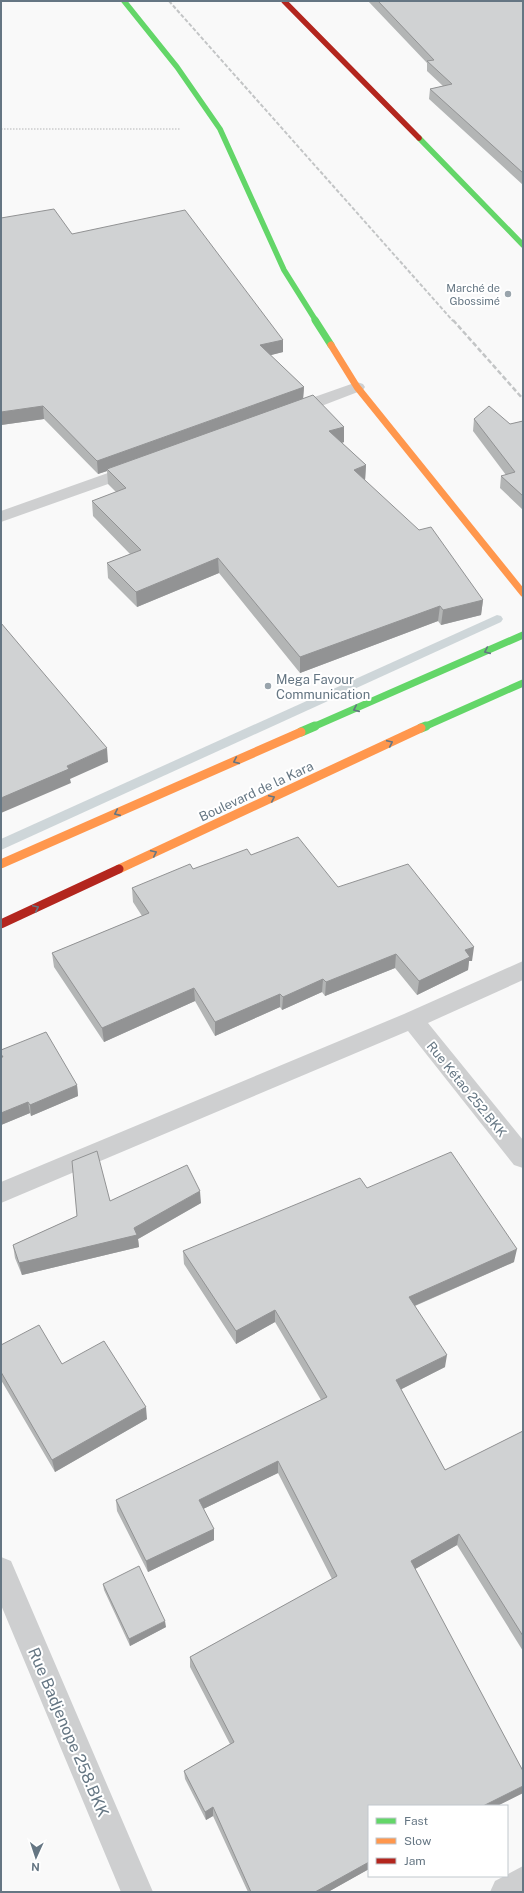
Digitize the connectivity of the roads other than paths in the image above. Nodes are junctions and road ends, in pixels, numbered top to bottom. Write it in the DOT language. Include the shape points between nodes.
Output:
graph roads {
  1 [pos="124,1"];
  2 [pos="284,1"];
  3 [pos="523,244"];
  4 [pos="356,387"];
  5 [pos="275,417"];
  6 [pos="149,463"];
  7 [pos="1,517"];
  8 [pos="523,593"];
  9 [pos="523,635"];
  10 [pos="523,683"];
  11 [pos="1,864"];
  12 [pos="1,924"];
  13 [pos="523,970"];
  14 [pos="412,1020"];
  15 [pos="523,1158"];
  16 [pos="1,1193"];
  17 [pos="1,1571"];
  18 [pos="523,1882"];
  19 [pos="137,1892"];
  20 [pos="506,1892"];
  1 -- 4 [label="street" via="220,129 284,270"];
  2 -- 3 [label="street"];
  4 -- 5 [label="street"];
  4 -- 8 [label="street"];
  6 -- 7 [label="street"];
  9 -- 11 [label="street, one-way"];
  12 -- 10 [label="street, Boulevard de la Kara, one-way"];
  13 -- 14 [label="street"];
  14 -- 15 [label="street, Rue Kétao 252.BKK"];
  14 -- 16 [label="street"];
  17 -- 19 [label="street, Rue Badjenope 258.BKK"];
  18 -- 20 [label="street"];
}
